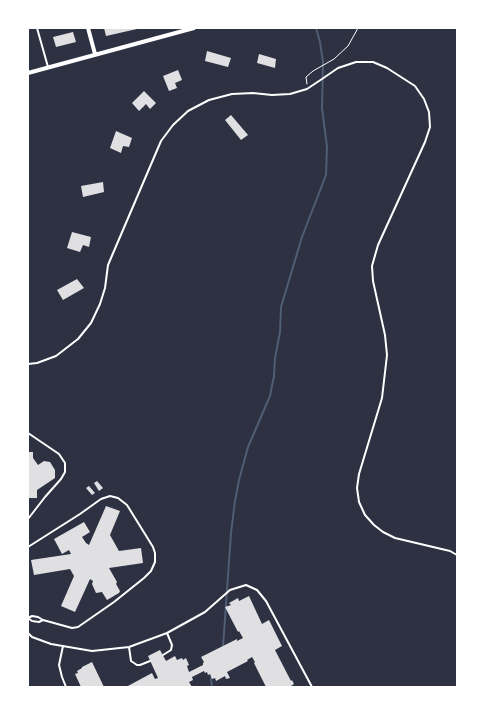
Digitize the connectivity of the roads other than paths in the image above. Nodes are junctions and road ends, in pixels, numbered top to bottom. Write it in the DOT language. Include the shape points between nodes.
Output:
graph roads {
  1 [pos="37,28"];
  2 [pos="88,28"];
  3 [pos="194,28"];
  4 [pos="182,30"];
  5 [pos="95,54"];
  6 [pos="48,67"];
  7 [pos="28,73"];
  8 [pos="28,364"];
  9 [pos="28,433"];
  10 [pos="28,519"];
  11 [pos="28,547"];
  12 [pos="457,555"];
  13 [pos="28,618"];
  14 [pos="43,620"];
  15 [pos="28,633"];
  16 [pos="167,633"];
  17 [pos="63,646"];
  18 [pos="129,647"];
  19 [pos="163,655"];
  20 [pos="150,662"];
  21 [pos="66,687"];
  22 [pos="312,687"];
  1 -- 6 [label="lane"];
  2 -- 5 [label="street"];
  3 -- 4 [label="street"];
  4 -- 5 [label="street"];
  5 -- 6 [label="street"];
  6 -- 7 [label="street"];
  8 -- 12 [label="lane" via="56,356 78,339 91,323 105,288 108,265 161,141 188,111 209,100 232,94 290,94 307,89 338,68 356,62 373,62 387,68 415,86 424,98 430,127 378,245 372,266 387,355 382,398 359,474 359,502 365,515 383,532 395,538 450,551"];
  9 -- 10 [label="lane" via="60,454 65,463 65,472"];
  11 -- 14 [label="lane" via="101,499 110,496 127,505 155,553 155,562 144,578 78,627 72,628"];
  13 -- 14 [label="lane" via="32,616"];
  13 -- 14 [label="lane" via="39,622"];
  15 -- 17 [label="lane" via="32,637"];
  16 -- 18 [label="lane"];
  16 -- 19 [label="lane" via="172,645 171,650"];
  16 -- 22 [label="lane" via="205,612 230,590 246,585 257,590 266,601"];
  17 -- 18 [label="lane" via="92,651"];
  17 -- 21 [label="lane" via="59,666"];
  18 -- 20 [label="lane" via="131,661 137,665"];
}
